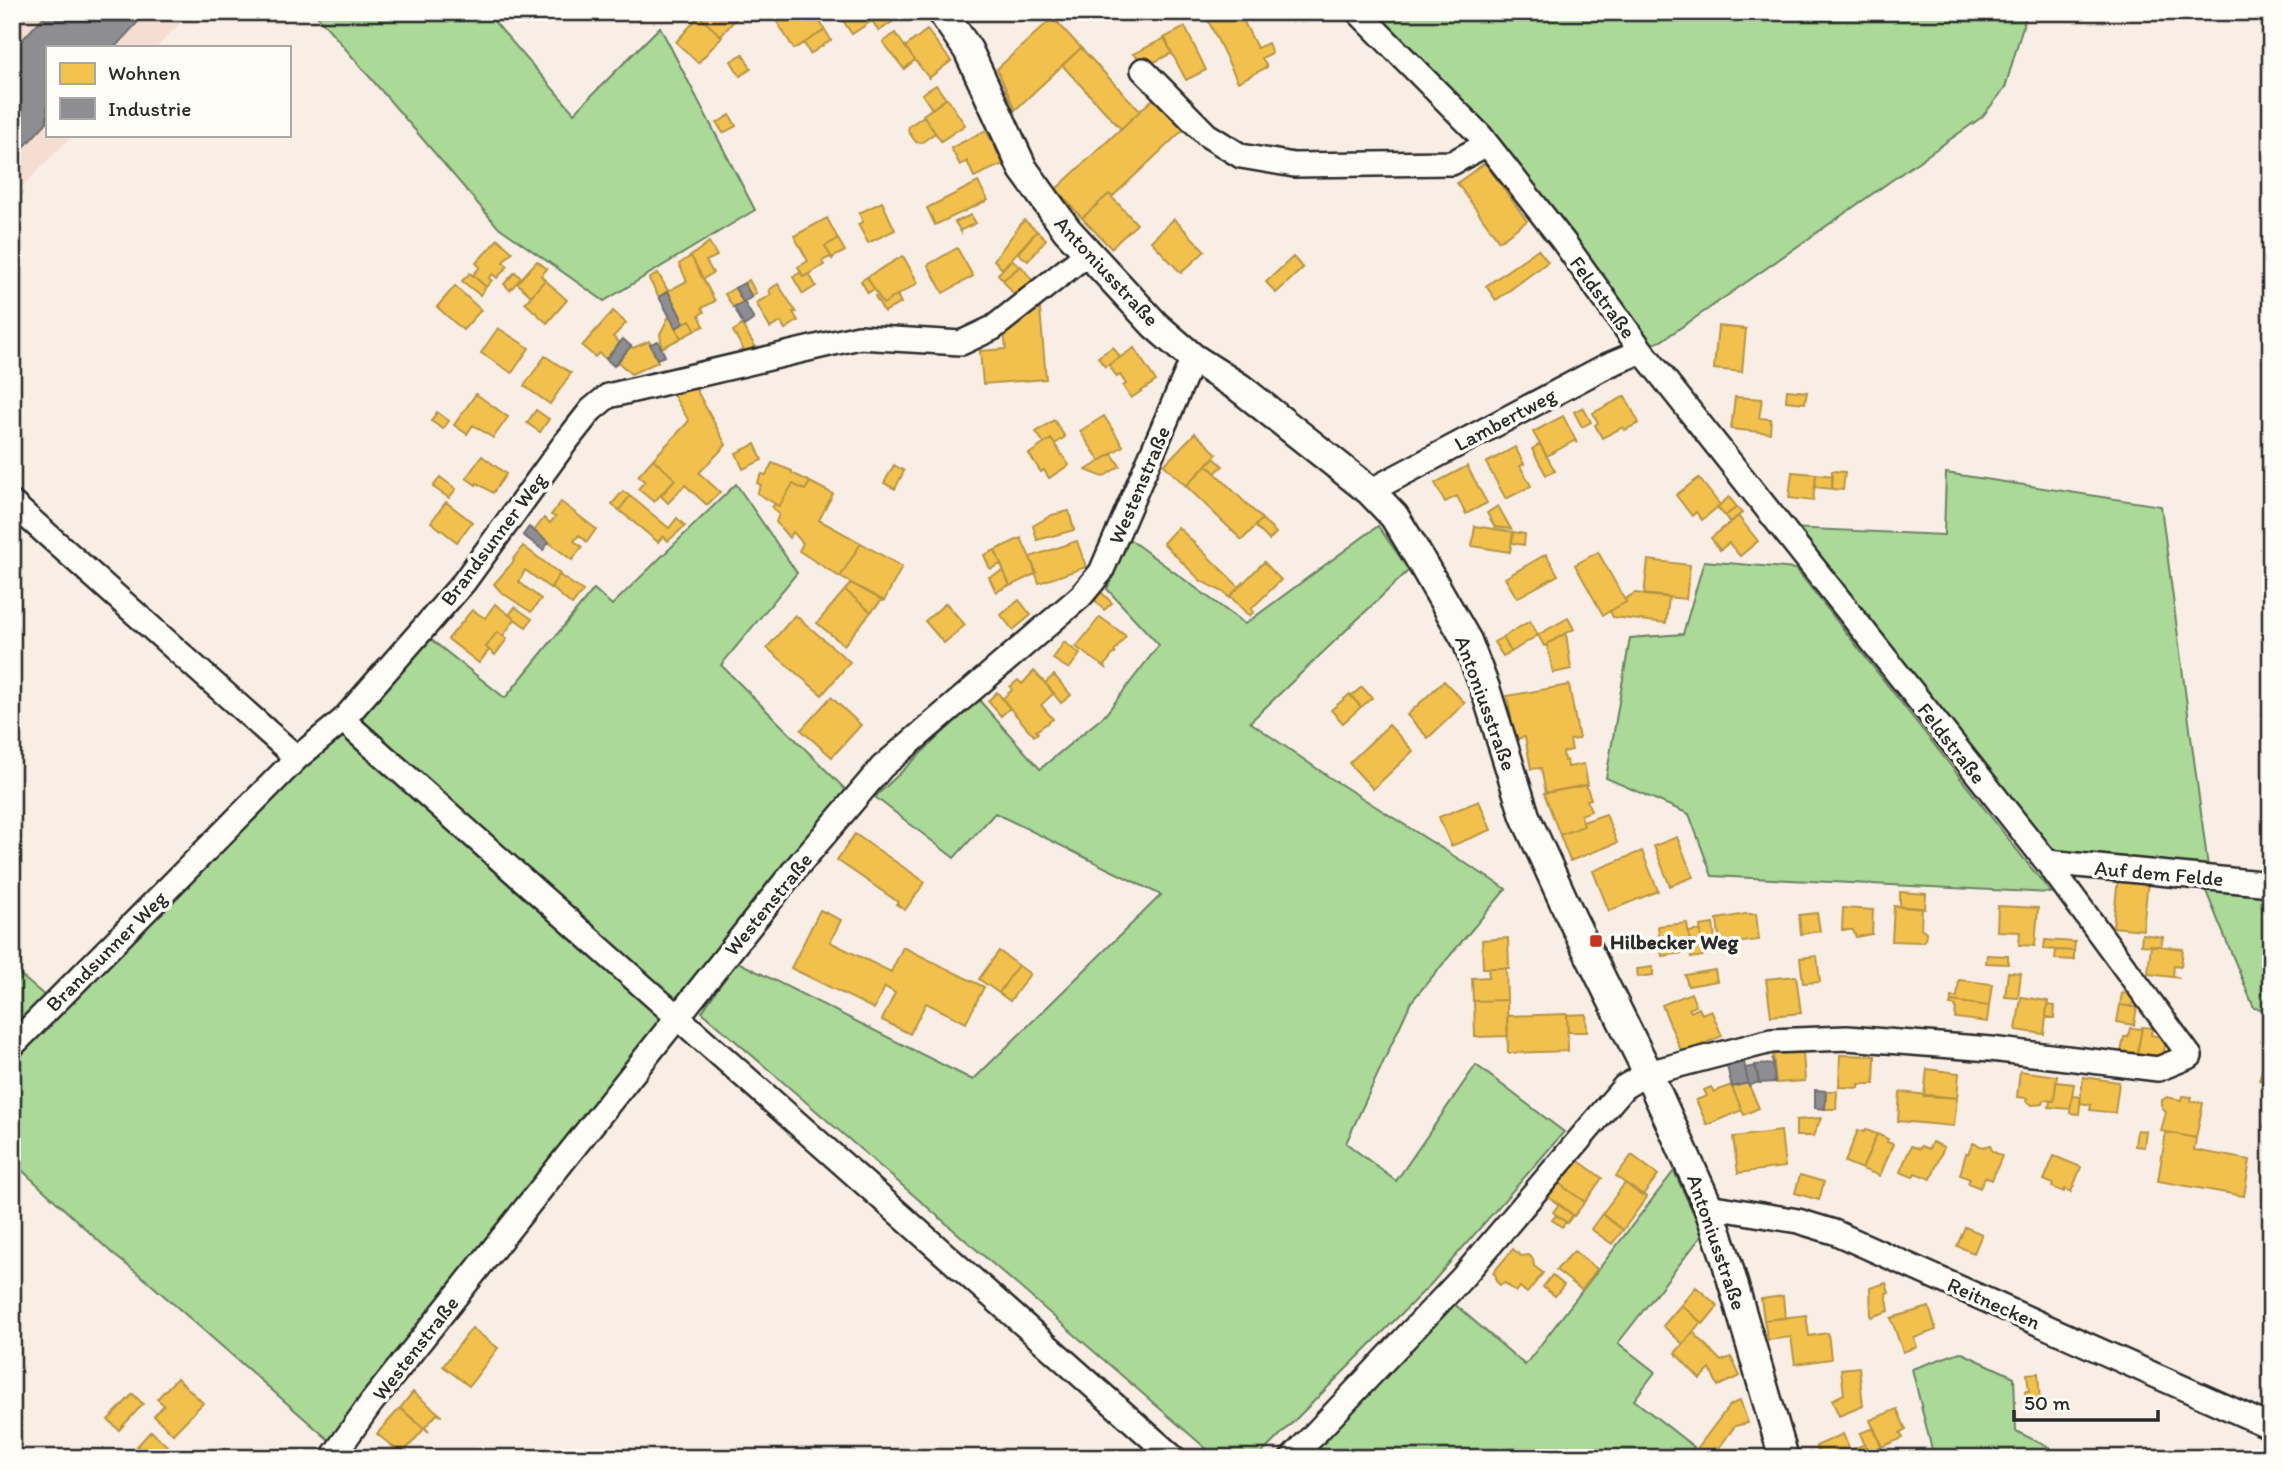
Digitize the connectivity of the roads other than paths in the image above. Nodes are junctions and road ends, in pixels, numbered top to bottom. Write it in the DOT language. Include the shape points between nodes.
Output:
graph roads {
  1 [pos="942,12"];
  2 [pos="1358,12"];
  3 [pos="1143,70"];
  4 [pos="1487,144"];
  5 [pos="1088,253"];
  6 [pos="1642,351"];
  7 [pos="1193,358"];
  8 [pos="1370,491"];
  9 [pos="12,503"];
  10 [pos="343,720"];
  11 [pos="297,758"];
  12 [pos="2047,862"];
  13 [pos="2271,884"];
  14 [pos="676,1017"];
  15 [pos="12,1046"];
  16 [pos="1648,1073"];
  17 [pos="1709,1206"];
  18 [pos="2271,1427"];
  19 [pos="332,1458"];
  20 [pos="1174,1458"];
  21 [pos="1292,1458"];
  22 [pos="1784,1458"];
  1 -- 5 [label="street, Antoniusstraße" via="968,50 1023,169"];
  2 -- 4 [label="street, Feldstraße"];
  3 -- 4 [label="street" via="1207,135 1241,156 1294,165 1452,163"];
  4 -- 6 [label="street, Feldstraße"];
  5 -- 7 [label="street, Antoniusstraße" via="1155,325"];
  5 -- 10 [label="street, Brandsunner Weg" via="993,328 961,343 859,337 608,396 565,443 464,582"];
  6 -- 8 [label="street, Lambertweg"];
  6 -- 12 [label="street, Feldstraße"];
  7 -- 8 [label="street, Antoniusstraße" via="1240,388"];
  7 -- 14 [label="street, Westenstraße" via="1101,572 1082,596 882,767"];
  8 -- 16 [label="street, Antoniusstraße" via="1394,516 1467,641 1525,816"];
  9 -- 11 [label="street"];
  10 -- 11 [label="street, Brandsunner Weg"];
  10 -- 14 [label="street"];
  11 -- 15 [label="street, Brandsunner Weg"];
  12 -- 13 [label="street, Auf dem Felde"];
  12 -- 16 [label="street, Feldstraße" via="2190,1056 2158,1069 1847,1038 1771,1041"];
  14 -- 19 [label="street, Westenstraße"];
  14 -- 20 [label="street"];
  16 -- 17 [label="street, Antoniusstraße"];
  16 -- 21 [label="street" via="1624,1087 1462,1278"];
  17 -- 18 [label="street, Reitnecken" via="1834,1232"];
  17 -- 22 [label="street, Antoniusstraße"];
}
